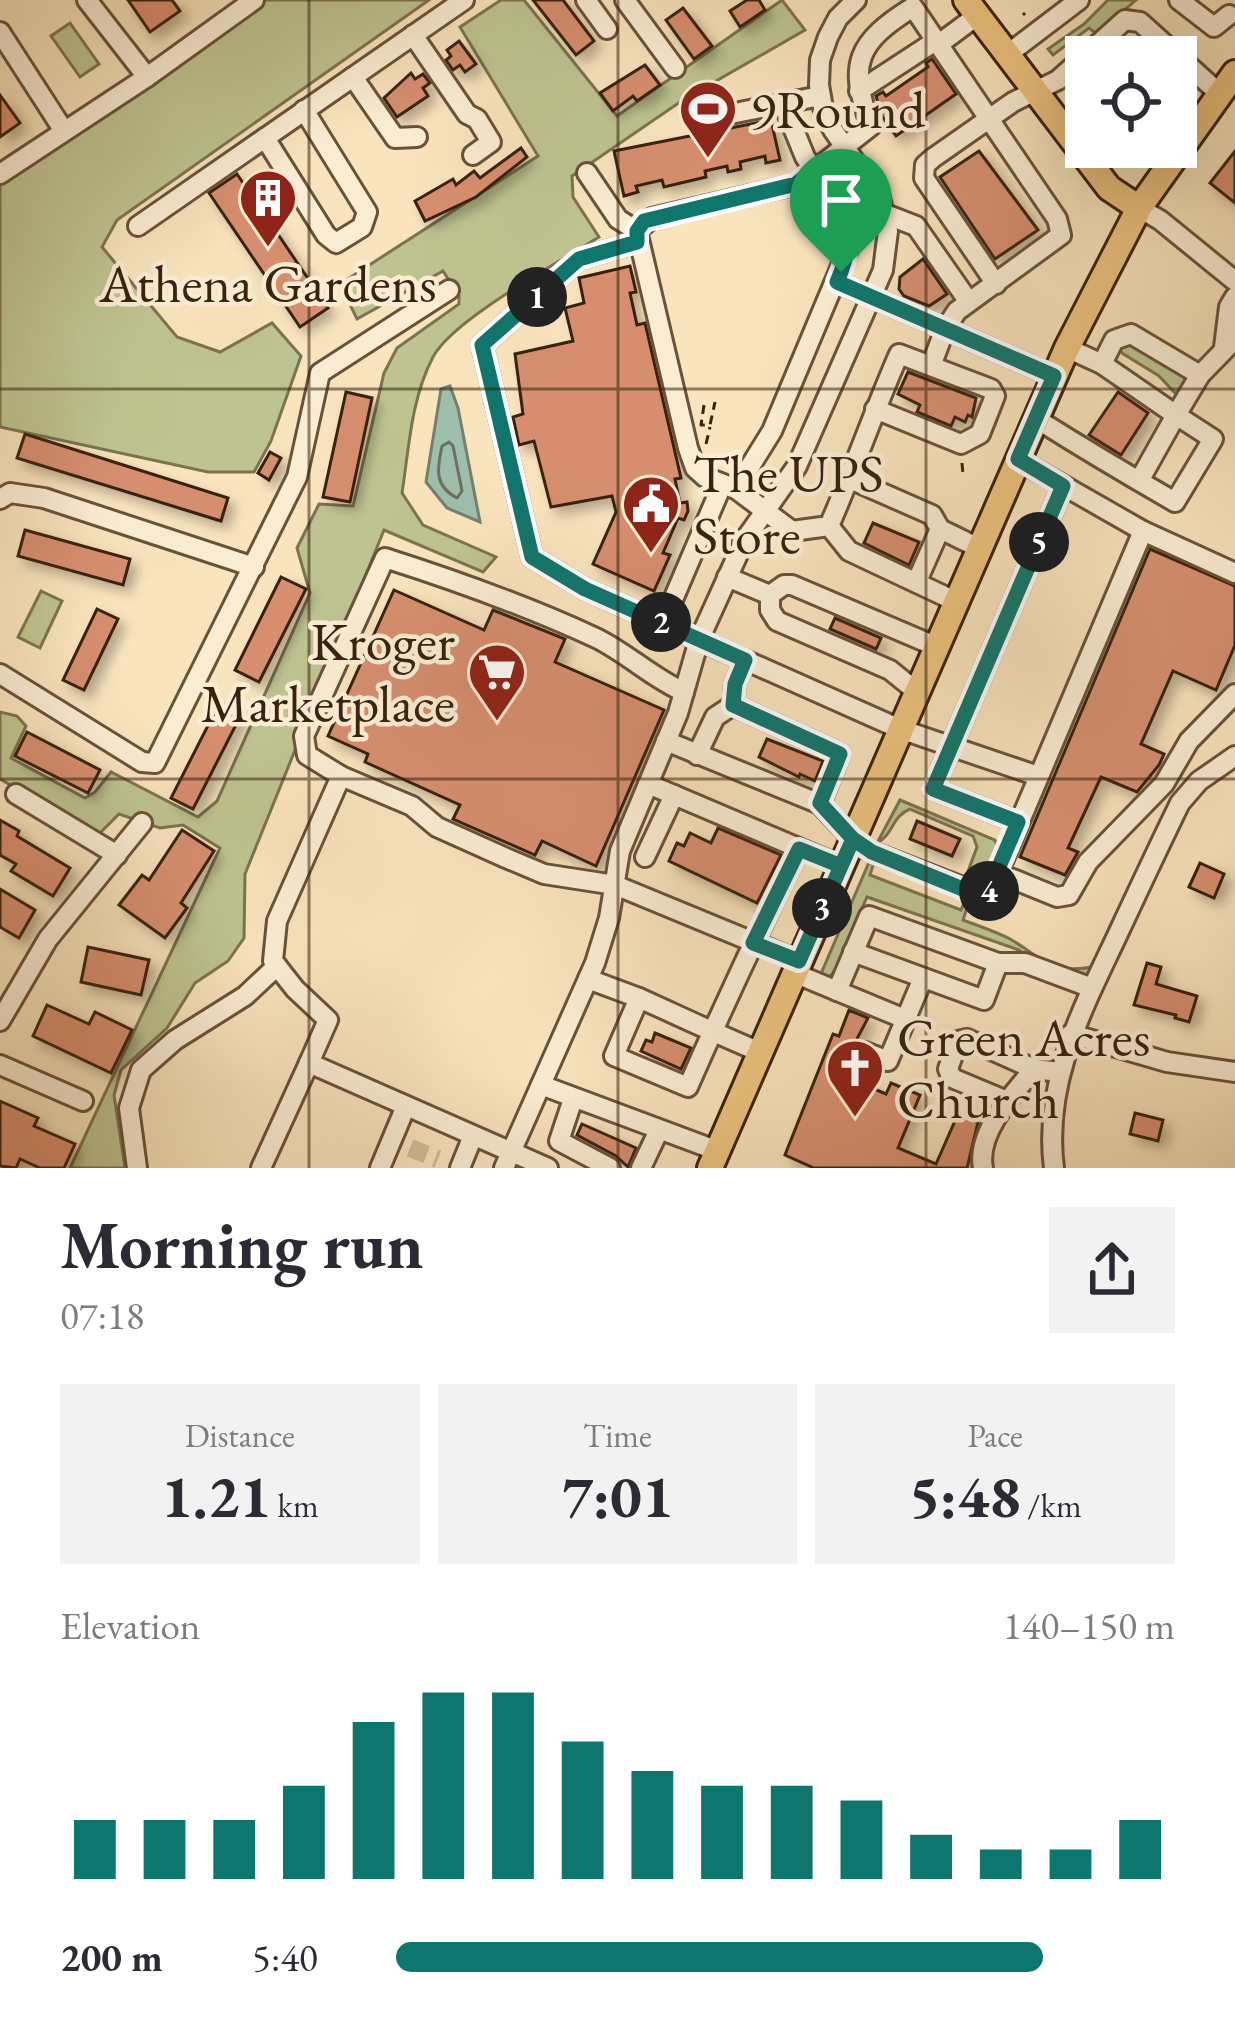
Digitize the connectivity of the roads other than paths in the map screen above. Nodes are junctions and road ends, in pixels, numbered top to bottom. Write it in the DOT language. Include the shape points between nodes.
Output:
graph roads {
  1 [pos="87,0"];
  2 [pos="254,0"];
  3 [pos="464,0"];
  4 [pos="586,0"];
  5 [pos="625,0"];
  6 [pos="856,0"];
  7 [pos="1079,0"];
  8 [pos="1179,0"];
  9 [pos="1214,0"];
  10 [pos="972,8"];
  11 [pos="1232,17"];
  12 [pos="607,28"];
  13 [pos="0,32"];
  14 [pos="413,35"];
  15 [pos="1108,36"];
  16 [pos="1154,36"];
  17 [pos="938,42"];
  18 [pos="1008,54"];
  19 [pos="675,68"];
  20 [pos="1197,71"];
  21 [pos="1065,74"];
  22 [pos="147,77"];
  23 [pos="352,77"];
  24 [pos="1230,81"];
  25 [pos="859,91"];
  26 [pos="1035,91"];
  27 [pos="820,96"];
  28 [pos="783,103"];
  29 [pos="304,110"];
  30 [pos="989,119"];
  31 [pos="695,121"];
  32 [pos="64,131"];
  33 [pos="417,137"];
  34 [pos="265,138"];
  35 [pos="843,146"];
  36 [pos="473,155"];
  37 [pos="813,170"];
  38 [pos="587,173"];
  39 [pos="0,174"];
  40 [pos="1139,208"];
  41 [pos="885,214"];
  42 [pos="138,226"];
  43 [pos="637,237"];
  44 [pos="1235,281"];
  45 [pos="837,282"];
  46 [pos="996,284"];
  47 [pos="449,290"];
  48 [pos="872,297"];
  49 [pos="1235,297"];
  50 [pos="969,302"];
  51 [pos="945,329"];
  52 [pos="1229,343"];
  53 [pos="1066,348"];
  54 [pos="1102,364"];
  55 [pos="932,366"];
  56 [pos="1200,375"];
  57 [pos="1054,376"];
  58 [pos="875,409"];
  59 [pos="1176,415"];
  60 [pos="1035,418"];
  61 [pos="1018,459"];
  62 [pos="850,478"];
  63 [pos="1139,481"];
  64 [pos="1063,486"];
  65 [pos="729,487"];
  66 [pos="0,499"];
  67 [pos="766,509"];
  68 [pos="829,526"];
  69 [pos="940,529"];
  70 [pos="1143,531"];
  71 [pos="979,548"];
  72 [pos="254,567"];
  73 [pos="1235,573"];
  74 [pos="727,577"];
  75 [pos="917,581"];
  76 [pos="770,596"];
  77 [pos="955,602"];
  78 [pos="664,623"];
  79 [pos="907,634"];
  80 [pos="700,640"];
  81 [pos="935,646"];
  82 [pos="745,660"];
  83 [pos="890,670"];
  84 [pos="0,674"];
  85 [pos="916,691"];
  86 [pos="684,692"];
  87 [pos="1235,694"];
  88 [pos="733,705"];
  89 [pos="900,729"];
  90 [pos="666,742"];
  91 [pos="951,747"];
  92 [pos="697,755"];
  93 [pos="1235,756"];
  94 [pos="341,776"];
  95 [pos="1038,776"];
  96 [pos="648,784"];
  97 [pos="16,794"];
  98 [pos="674,795"];
  99 [pos="820,803"];
  100 [pos="1018,822"];
  101 [pos="142,823"];
  102 [pos="853,839"];
  103 [pos="799,849"];
  104 [pos="117,855"];
  105 [pos="645,857"];
  106 [pos="841,866"];
  107 [pos="998,873"];
  108 [pos="615,885"];
  109 [pos="753,943"];
  110 [pos="853,952"];
  111 [pos="998,963"];
  112 [pos="277,966"];
  113 [pos="796,967"];
  114 [pos="923,978"];
  115 [pos="588,979"];
  116 [pos="1092,988"];
  117 [pos="837,991"];
  118 [pos="639,998"];
  119 [pos="905,1018"];
  120 [pos="0,1021"];
  121 [pos="712,1031"];
  122 [pos="1071,1034"];
  123 [pos="760,1052"];
  124 [pos="865,1052"];
  125 [pos="309,1063"];
  126 [pos="0,1065"];
  127 [pos="1034,1069"];
  128 [pos="1060,1072"];
  129 [pos="1235,1072"];
  130 [pos="541,1085"];
  131 [pos="572,1099"];
  132 [pos="83,1101"];
  133 [pos="1006,1102"];
  134 [pos="406,1106"];
  135 [pos="658,1130"];
  136 [pos="473,1136"];
  137 [pos="438,1160"];
  138 [pos="507,1160"];
  139 [pos="714,1160"];
  140 [pos="385,1166"];
  141 [pos="137,1168"];
  142 [pos="261,1168"];
  143 [pos="459,1168"];
  144 [pos="548,1168"];
  145 [pos="610,1168"];
  146 [pos="640,1168"];
  147 [pos="983,1168"];
  148 [pos="1054,1168"];
  1 -- 22 [label="street"];
  2 -- 22 [label="street"];
  3 -- 14 [label="street"];
  4 -- 12 [label="street"];
  5 -- 19 [label="street"];
  6 -- 27 [label="street" via="824,47"];
  7 -- 18 [label="street"];
  8 -- 11 [label="street" via="1214,27"];
  9 -- 11 [label="street"];
  10 -- 17 [label="street"];
  10 -- 18 [label="main road"];
  13 -- 32 [label="street"];
  14 -- 23 [label="street"];
  14 -- 36 [label="street" via="491,142"];
  15 -- 16 [label="street" via="1133,18"];
  17 -- 25 [label="street"];
  17 -- 25 [label="street" via="913,7 870,38"];
  17 -- 30 [label="street"];
  18 -- 26 [label="main road"];
  20 -- 24 [label="street"];
  21 -- 26 [label="street"];
  22 -- 32 [label="street"];
  23 -- 29 [label="street"];
  23 -- 33 [label="street" via="395,138"];
  24 -- 40 [label="main road"];
  25 -- 35 [label="street" via="872,126"];
  26 -- 30 [label="street"];
  26 -- 40 [label="main road" via="1109,188"];
  27 -- 28 [label="street"];
  27 -- 35 [label="street"];
  28 -- 31 [label="street"];
  28 -- 37 [label="street"];
  29 -- 34 [label="street"];
  29 -- 34 [label="street" via="367,212 362,227 336,243 326,235"];
  30 -- 46 [label="street" via="1061,235"];
  30 -- 46 [label="street" via="923,170"];
  32 -- 39 [label="street"];
  34 -- 42 [label="street"];
  35 -- 37 [label="street"];
  35 -- 41 [label="street"];
  37 -- 43 [label="street" via="796,184 652,218"];
  37 -- 45 [label="street" via="848,222 850,245"];
  38 -- 43 [label="street"];
  40 -- 44 [label="street"];
  40 -- 53 [label="main road"];
  41 -- 48 [label="street" via="886,256"];
  41 -- 50 [label="street" via="916,226"];
  43 -- 65 [label="street" via="695,468"];
  43 -- 78 [label="street" via="579,259 482,345 532,557"];
  45 -- 48 [label="street"];
  45 -- 65 [label="street" via="772,431"];
  46 -- 50 [label="street"];
  47 -- 72 [label="street" via="320,373 297,477"];
  48 -- 51 [label="street"];
  48 -- 67 [label="street" via="804,451"];
  49 -- 52 [label="street"];
  50 -- 51 [label="street"];
  51 -- 55 [label="street"];
  51 -- 57 [label="street"];
  52 -- 56 [label="street"];
  53 -- 54 [label="street"];
  53 -- 57 [label="main road"];
  54 -- 56 [label="street" via="1114,340 1131,334"];
  54 -- 59 [label="street"];
  55 -- 58 [label="street" via="899,354"];
  55 -- 58 [label="street" via="991,388 993,405 976,439 951,442"];
  56 -- 59 [label="street"];
  57 -- 60 [label="main road"];
  58 -- 62 [label="street"];
  59 -- 63 [label="street"];
  59 -- 63 [label="street" via="1213,439 1175,502"];
  60 -- 61 [label="main road"];
  60 -- 63 [label="street"];
  61 -- 64 [label="street"];
  61 -- 71 [label="main road"];
  62 -- 68 [label="street"];
  62 -- 69 [label="street" via="932,514"];
  64 -- 70 [label="street"];
  64 -- 91 [label="street"];
  65 -- 67 [label="street"];
  65 -- 78 [label="street"];
  66 -- 72 [label="street" via="44,498"];
  67 -- 68 [label="street" via="793,531"];
  67 -- 74 [label="street"];
  68 -- 75 [label="street" via="849,551"];
  69 -- 71 [label="street"];
  69 -- 75 [label="street"];
  70 -- 73 [label="street"];
  70 -- 95 [label="street"];
  71 -- 77 [label="main road"];
  72 -- 84 [label="street" via="155,763"];
  74 -- 76 [label="street"];
  74 -- 80 [label="street"];
  75 -- 77 [label="street"];
  76 -- 79 [label="street" via="792,585"];
  76 -- 83 [label="street" via="777,622"];
  77 -- 81 [label="main road"];
  78 -- 80 [label="street"];
  79 -- 81 [label="street"];
  79 -- 83 [label="street"];
  80 -- 82 [label="street"];
  80 -- 86 [label="street"];
  81 -- 85 [label="main road"];
  82 -- 88 [label="street"];
  82 -- 89 [label="street"];
  83 -- 85 [label="street"];
  85 -- 89 [label="main road"];
  86 -- 90 [label="street"];
  86 -- 94 [label="street" via="602,641 492,592 385,558 304,736 307,755"];
  87 -- 107 [label="street" via="1088,862 1069,895"];
  88 -- 92 [label="street" via="715,717"];
  88 -- 99 [label="street" via="840,754"];
  89 -- 91 [label="street"];
  89 -- 102 [label="main road"];
  90 -- 92 [label="street"];
  90 -- 96 [label="street"];
  91 -- 95 [label="street"];
  91 -- 100 [label="street" via="933,789"];
  92 -- 99 [label="street"];
  93 -- 116 [label="street" via="1184,796"];
  94 -- 108 [label="street" via="544,874"];
  94 -- 112 [label="street" via="277,921"];
  95 -- 100 [label="street"];
  96 -- 98 [label="street"];
  96 -- 108 [label="street" via="620,850"];
  97 -- 104 [label="street"];
  98 -- 103 [label="street"];
  98 -- 105 [label="street"];
  99 -- 102 [label="street"];
  100 -- 107 [label="street"];
  101 -- 104 [label="street"];
  102 -- 106 [label="main road"];
  102 -- 107 [label="street" via="975,894 989,890"];
  103 -- 106 [label="street"];
  103 -- 109 [label="street"];
  104 -- 120 [label="street" via="48,939"];
  106 -- 113 [label="main road"];
  108 -- 109 [label="street"];
  108 -- 115 [label="street"];
  109 -- 113 [label="street"];
  109 -- 121 [label="street"];
  110 -- 111 [label="street" via="869,916"];
  110 -- 114 [label="street"];
  110 -- 117 [label="street"];
  111 -- 114 [label="street" via="985,1000"];
  111 -- 116 [label="street" via="1025,963"];
  112 -- 125 [label="street" via="328,1020"];
  112 -- 141 [label="street" via="141,1070 129,1108"];
  113 -- 117 [label="street"];
  113 -- 123 [label="main road"];
  114 -- 119 [label="street"];
  115 -- 118 [label="street"];
  115 -- 130 [label="street"];
  116 -- 122 [label="street"];
  117 -- 119 [label="street"];
  118 -- 121 [label="street"];
  118 -- 121 [label="street" via="614,1056 688,1088"];
  119 -- 124 [label="street" via="888,1061"];
  121 -- 123 [label="street"];
  122 -- 128 [label="street"];
  122 -- 129 [label="street"];
  123 -- 139 [label="main road"];
  125 -- 134 [label="street"];
  125 -- 142 [label="street"];
  126 -- 132 [label="street"];
  127 -- 128 [label="street"];
  127 -- 133 [label="street"];
  127 -- 133 [label="street" via="958,1041 952,1078"];
  128 -- 148 [label="street"];
  130 -- 131 [label="street"];
  130 -- 138 [label="street"];
  131 -- 135 [label="street"];
  131 -- 145 [label="street" via="559,1141"];
  133 -- 147 [label="street"];
  134 -- 136 [label="street"];
  134 -- 140 [label="street" via="401,1144"];
  135 -- 139 [label="street"];
  135 -- 146 [label="street"];
  136 -- 138 [label="street"];
  136 -- 143 [label="street"];
  137 -- 143 [label="street"];
  138 -- 144 [label="street"];
}
